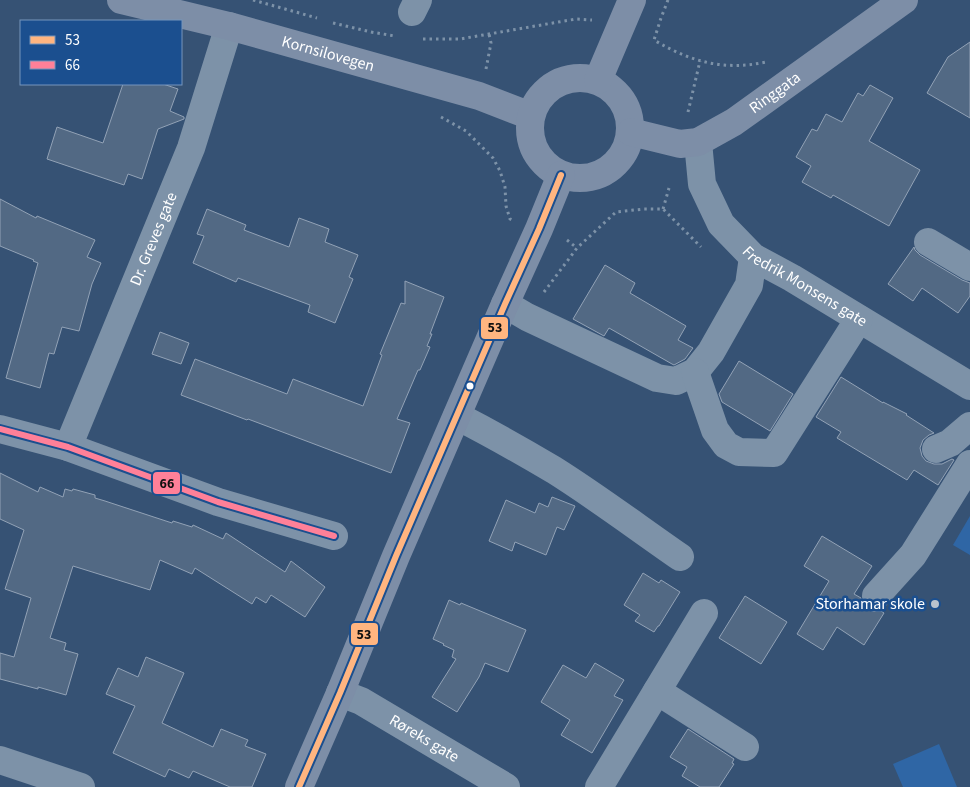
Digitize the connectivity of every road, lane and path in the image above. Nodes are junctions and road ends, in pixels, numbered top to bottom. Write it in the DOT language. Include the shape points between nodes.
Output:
graph roads {
  1 [pos="121,0"];
  2 [pos="632,0"];
  3 [pos="668,0"];
  4 [pos="904,0"];
  5 [pos="229,26"];
  6 [pos="489,34"];
  7 [pos="700,61"];
  8 [pos="772,61"];
  9 [pos="486,70"];
  10 [pos="598,80"];
  11 [pos="688,112"];
  12 [pos="434,115"];
  13 [pos="531,116"];
  14 [pos="469,127"];
  15 [pos="466,132"];
  16 [pos="631,132"];
  17 [pos="698,142"];
  18 [pos="561,175"];
  19 [pos="669,188"];
  20 [pos="663,208"];
  21 [pos="515,221"];
  22 [pos="567,240"];
  23 [pos="928,242"];
  24 [pos="577,248"];
  25 [pos="753,257"];
  26 [pos="970,267"];
  27 [pos="505,304"];
  28 [pos="859,319"];
  29 [pos="695,372"];
  30 [pos="970,386"];
  31 [pos="457,416"];
  32 [pos="970,426"];
  33 [pos="0,429"];
  34 [pos="68,448"];
  35 [pos="936,449"];
  36 [pos="970,464"];
  37 [pos="334,536"];
  38 [pos="680,557"];
  39 [pos="876,596"];
  40 [pos="704,613"];
  41 [pos="657,691"];
  42 [pos="340,693"];
  43 [pos="745,747"];
  44 [pos="0,760"];
  45 [pos="67,785"];
  46 [pos="299,787"];
  47 [pos="506,787"];
  48 [pos="599,787"];
  1 -- 5 [label="main road, Kornsilovegen"];
  2 -- 10 [label="main road"];
  3 -- 7 [label="path" via="654,40"];
  4 -- 17 [label="main road, Ringgata" via="734,122"];
  5 -- 13 [label="main road, Kornsilovegen" via="479,96"];
  5 -- 34 [label="street, Dr. Greves gate" via="191,148"];
  6 -- 9 [label="path" via="491,43"];
  7 -- 8 [label="path" via="722,66 750,66"];
  7 -- 11 [label="path"];
  10 -- 13 [label="main road" via="568,79 554,85 544,92"];
  10 -- 16 [label="main road" via="615,91 628,109"];
  12 -- 15 [label="path"];
  13 -- 18 [label="main road" via="530,130 537,155 546,166"];
  14 -- 15 [label="path"];
  15 -- 21 [label="path" via="493,158 505,187 510,219"];
  16 -- 17 [label="main road, Ringgata" via="680,144"];
  16 -- 18 [label="main road" via="624,154 610,170 581,179"];
  17 -- 25 [label="street, Fredrik Monsens gate" via="702,184 721,224"];
  18 -- 27 [label="main road"];
  19 -- 20 [label="path"];
  22 -- 24 [label="path"];
  23 -- 26 [label="street"];
  25 -- 28 [label="street, Fredrik Monsens gate"];
  25 -- 29 [label="street" via="749,285 711,352"];
  27 -- 29 [label="street" via="657,378 676,380"];
  27 -- 31 [label="main road"];
  28 -- 29 [label="street" via="774,453 739,452 726,445 715,430"];
  28 -- 30 [label="street, Fredrik Monsens gate"];
  31 -- 38 [label="street" via="554,471"];
  31 -- 42 [label="main road"];
  32 -- 35 [label="street" via="950,443"];
  33 -- 34 [label="street"];
  34 -- 37 [label="street" via="218,502"];
  36 -- 39 [label="street" via="913,555"];
  40 -- 41 [label="street"];
  41 -- 43 [label="street"];
  41 -- 48 [label="street"];
  42 -- 46 [label="main road"];
  42 -- 47 [label="street, Røreks gate" via="361,701"];
  44 -- 45 [label="street"];
}
